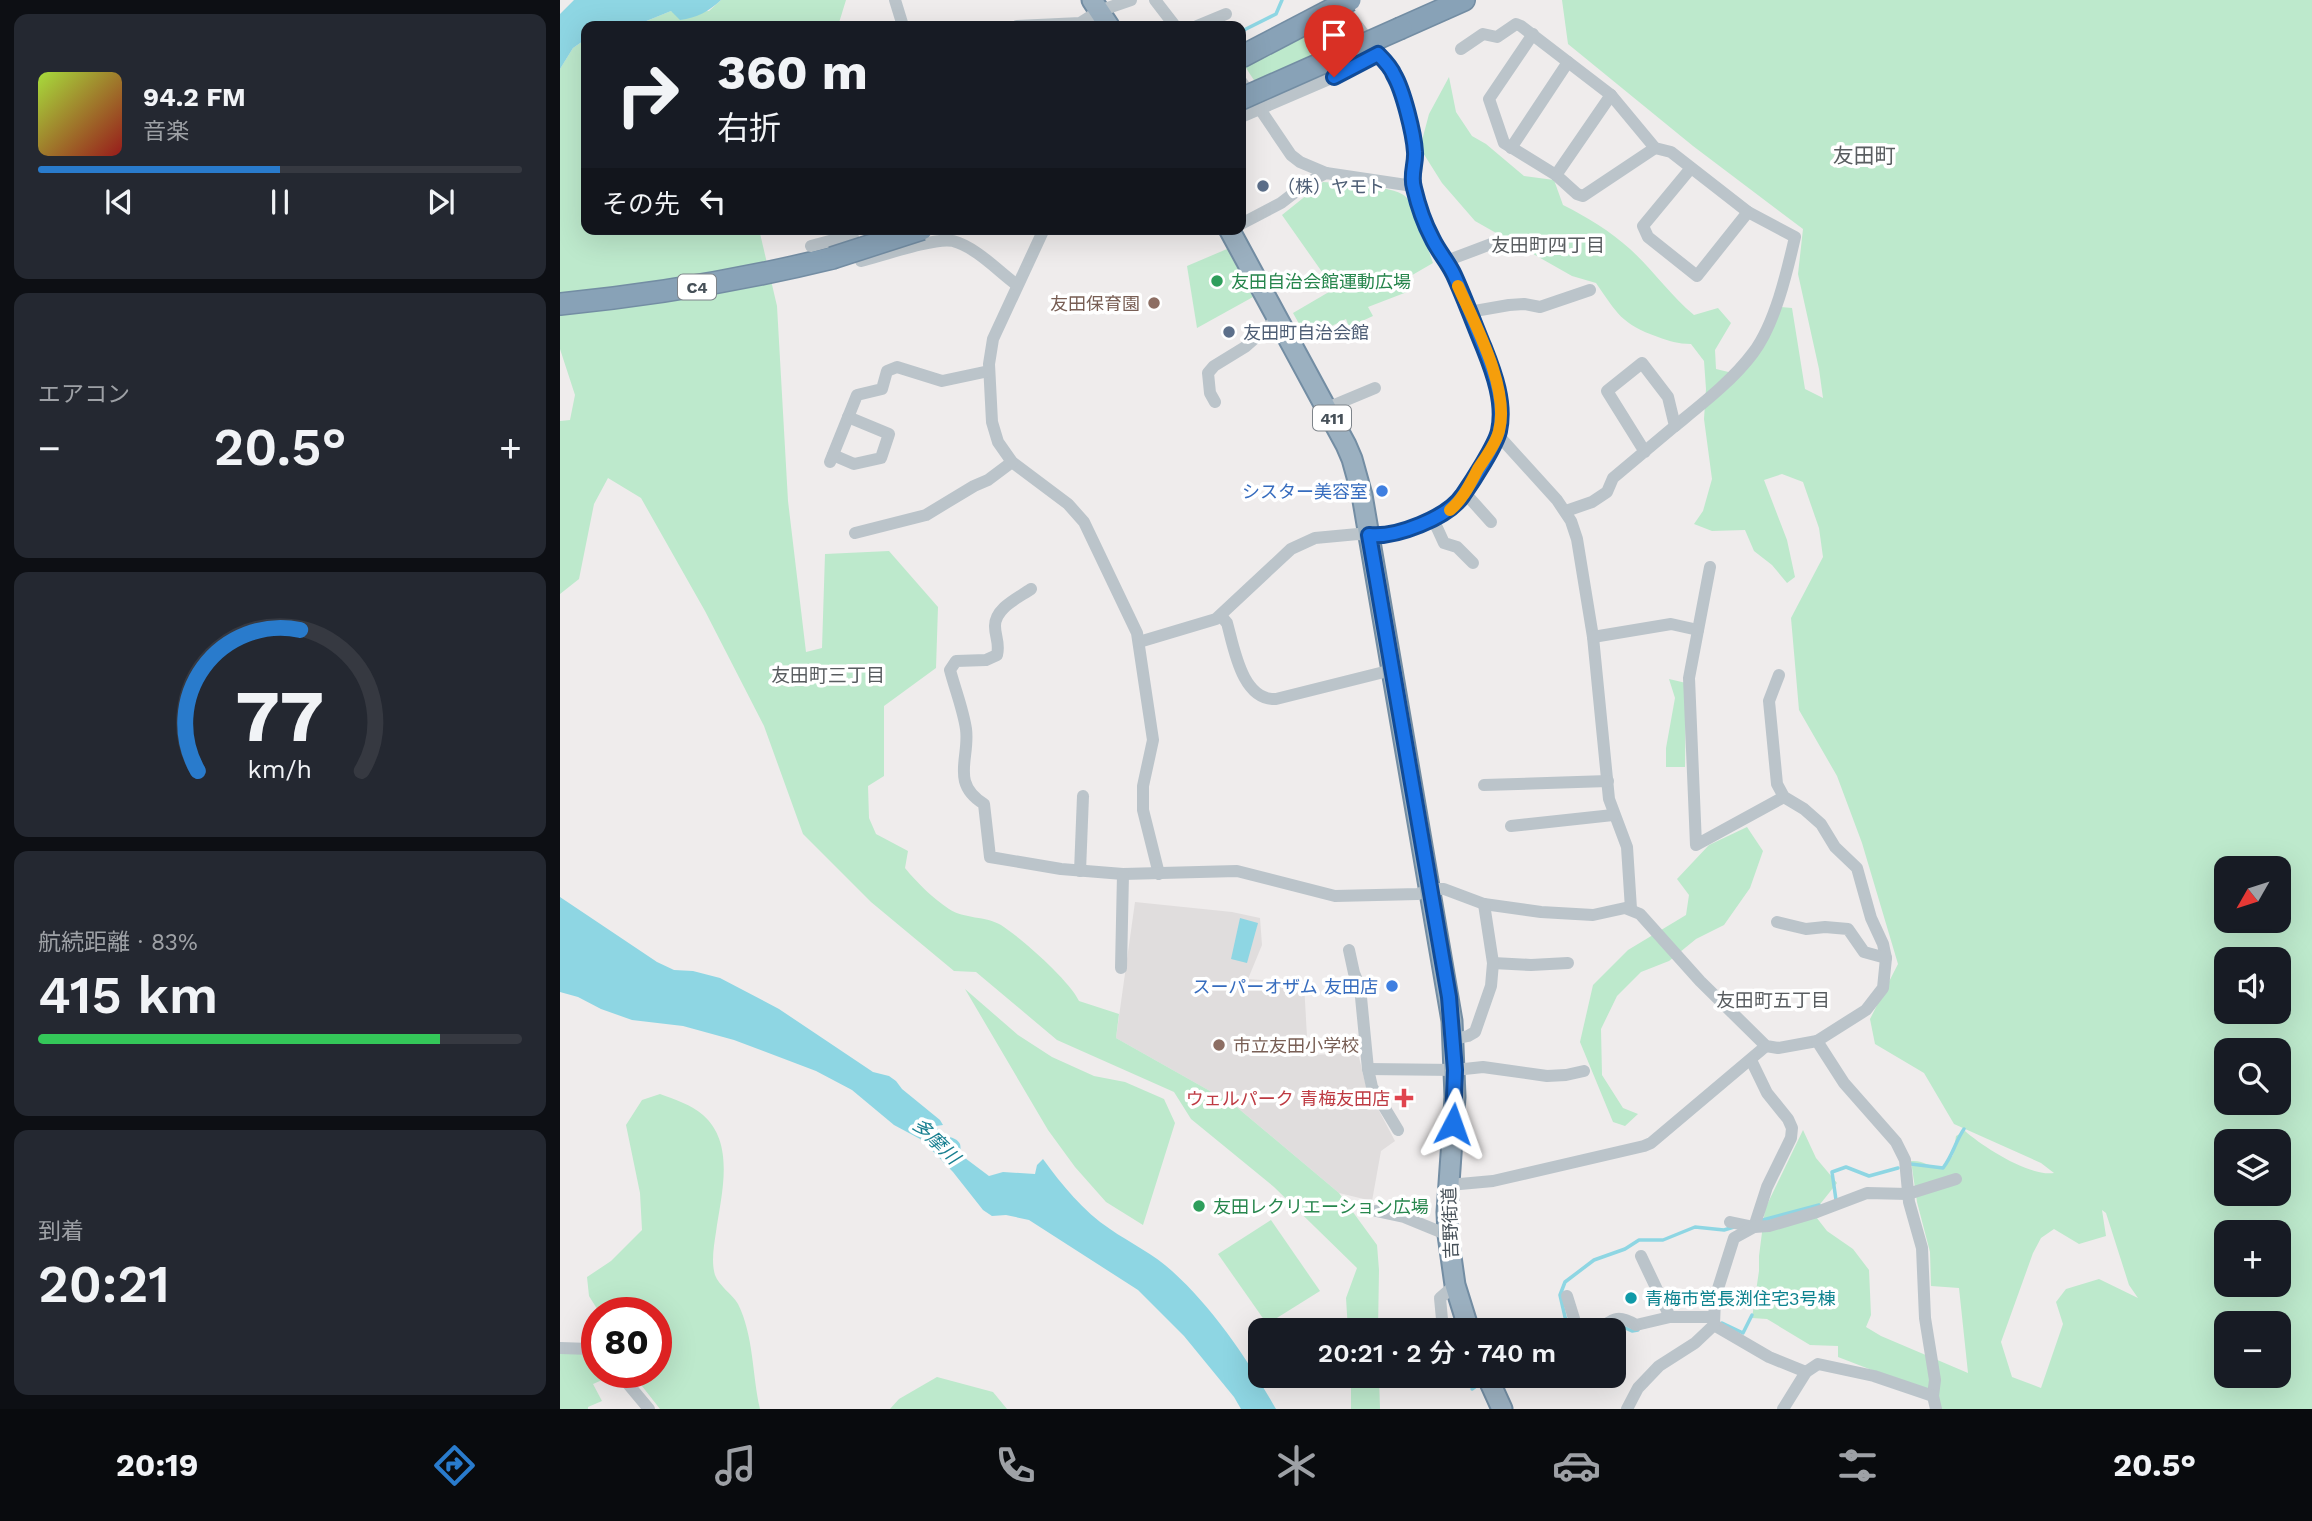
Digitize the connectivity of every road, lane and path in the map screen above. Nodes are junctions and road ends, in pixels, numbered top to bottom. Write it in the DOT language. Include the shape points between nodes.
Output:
graph roads {
  1 [pos="895,0"];
  2 [pos="1131,0"];
  3 [pos="1155,0"];
  4 [pos="1337,0"];
  5 [pos="1350,0"];
  6 [pos="1464,0"];
  7 [pos="1226,14"];
  8 [pos="1094,17"];
  9 [pos="901,21"];
  10 [pos="1171,21"];
  11 [pos="1209,21"];
  12 [pos="1533,34"];
  13 [pos="1461,50"];
  14 [pos="1246,54"];
  15 [pos="1378,54"];
  16 [pos="1568,62"];
  17 [pos="1246,87"];
  18 [pos="1611,95"];
  19 [pos="1246,97"];
  20 [pos="1261,109"];
  21 [pos="1246,115"];
  22 [pos="1511,148"];
  23 [pos="1655,148"];
  24 [pos="1690,168"];
  25 [pos="1326,173"];
  26 [pos="1556,175"];
  27 [pos="1413,186"];
  28 [pos="1748,212"];
  29 [pos="1246,221"];
  30 [pos="881,235"];
  31 [pos="903,235"];
  32 [pos="1041,235"];
  33 [pos="1233,235"];
  34 [pos="1491,244"];
  35 [pos="811,246"];
  36 [pos="1446,261"];
  37 [pos="1017,285"];
  38 [pos="1590,290"];
  39 [pos="560,297"];
  40 [pos="560,304"];
  41 [pos="1469,312"];
  42 [pos="1278,318"];
  43 [pos="989,371"];
  44 [pos="1376,388"];
  45 [pos="1215,402"];
  46 [pos="1327,408"];
  47 [pos="848,416"];
  48 [pos="1675,426"];
  49 [pos="1498,435"];
  50 [pos="1645,452"];
  51 [pos="1012,462"];
  52 [pos="1465,493"];
  53 [pos="1566,511"];
  54 [pos="1433,519"];
  55 [pos="1491,522"];
  56 [pos="855,533"];
  57 [pos="1369,535"];
  58 [pos="1472,563"];
  59 [pos="1710,566"];
  60 [pos="1031,590"];
  61 [pos="1221,616"];
  62 [pos="1698,630"];
  63 [pos="1593,637"];
  64 [pos="1139,642"];
  65 [pos="1392,670"];
  66 [pos="1779,675"];
  67 [pos="1608,781"];
  68 [pos="1484,785"];
  69 [pos="1083,796"];
  70 [pos="1784,797"];
  71 [pos="1614,816"];
  72 [pos="1511,826"];
  73 [pos="1080,871"];
  74 [pos="1124,874"];
  75 [pos="1159,874"];
  76 [pos="1430,889"];
  77 [pos="1484,904"];
  78 [pos="1631,909"];
  79 [pos="1777,922"];
  80 [pos="1349,950"];
  81 [pos="1886,958"];
  82 [pos="1493,963"];
  83 [pos="1568,963"];
  84 [pos="1121,968"];
  85 [pos="1454,1039"];
  86 [pos="1817,1041"];
  87 [pos="1766,1045"];
  88 [pos="1751,1060"];
  89 [pos="1368,1069"];
  90 [pos="1455,1070"];
  91 [pos="1584,1071"];
  92 [pos="1398,1130"];
  93 [pos="1956,1179"];
  94 [pos="1448,1185"];
  95 [pos="1908,1194"];
  96 [pos="1376,1212"];
  97 [pos="1730,1222"];
  98 [pos="1755,1223"];
  99 [pos="1448,1235"];
  100 [pos="1640,1256"];
  101 [pos="1455,1285"];
  102 [pos="1567,1296"];
  103 [pos="1670,1317"];
  104 [pos="1442,1318"];
  105 [pos="1465,1318"];
  106 [pos="1714,1321"];
  107 [pos="560,1348"];
  108 [pos="581,1349"];
  109 [pos="1806,1372"];
  110 [pos="631,1388"];
  111 [pos="1493,1388"];
  112 [pos="1934,1403"];
  113 [pos="649,1409"];
  114 [pos="1502,1409"];
  115 [pos="1627,1409"];
  116 [pos="1783,1409"];
  1 -- 9 [label="street"];
  2 -- 8 [label="street"];
  3 -- 10 [label="street"];
  4 -- 15 [label="street"];
  5 -- 14 [label="highway, bridge"];
  6 -- 19 [label="highway, bridge"];
  7 -- 11 [label="street"];
  12 -- 13 [label="street" via="1516,24 1497,37 1483,34"];
  12 -- 16 [label="street"];
  12 -- 22 [label="street" via="1489,99 1504,144"];
  15 -- 20 [label="street"];
  15 -- 27 [label="street" via="1394,73 1401,92 1415,152"];
  16 -- 18 [label="street"];
  16 -- 22 [label="street"];
  17 -- 20 [label="street"];
  18 -- 23 [label="street"];
  18 -- 26 [label="street"];
  20 -- 21 [label="street"];
  20 -- 25 [label="street" via="1291,155"];
  22 -- 26 [label="street"];
  23 -- 24 [label="street" via="1671,152"];
  23 -- 26 [label="street" via="1583,196"];
  24 -- 28 [label="street"];
  24 -- 28 [label="street" via="1643,226 1648,237 1697,276"];
  25 -- 27 [label="street"];
  25 -- 29 [label="street"];
  27 -- 36 [label="street" via="1431,237"];
  28 -- 48 [label="street" via="1795,237 1783,286 1754,352"];
  30 -- 39 [label="highway, C4" via="719,276"];
  31 -- 40 [label="highway, C4, bridge" via="832,258 721,283"];
  32 -- 37 [label="street"];
  33 -- 42 [label="highway, 吉野街道 / 411"];
  34 -- 36 [label="street"];
  35 -- 37 [label="street" via="852,235 861,261 953,241"];
  36 -- 41 [label="street"];
  37 -- 43 [label="street" via="993,339"];
  38 -- 41 [label="street" via="1540,307 1509,305"];
  41 -- 49 [label="street" via="1495,380 1501,419"];
  42 -- 45 [label="street" via="1208,373"];
  42 -- 46 [label="highway, 吉野街道 / 411"];
  43 -- 47 [label="street" via="942,381 897,367 887,371 882,389 856,395"];
  43 -- 51 [label="street" via="992,422"];
  44 -- 46 [label="street"];
  46 -- 57 [label="highway, 吉野街道 / 411" via="1352,459"];
  47 -- 47 [label="street" via="832,459 854,464 881,458 889,434"];
  48 -- 50 [label="street"];
  48 -- 50 [label="street" via="1668,397 1642,363 1607,391"];
  49 -- 52 [label="street"];
  49 -- 53 [label="street"];
  50 -- 53 [label="street" via="1613,478 1606,492"];
  51 -- 56 [label="street" via="926,515"];
  51 -- 64 [label="street" via="1068,504 1084,522"];
  52 -- 54 [label="street" via="1448,512"];
  52 -- 55 [label="street"];
  53 -- 63 [label="street" via="1577,539"];
  54 -- 57 [label="street" via="1394,533"];
  54 -- 58 [label="street" via="1444,543 1457,547"];
  57 -- 61 [label="street" via="1315,538 1296,546"];
  57 -- 65 [label="highway, 吉野街道 / 411"];
  59 -- 62 [label="street"];
  60 -- 73 [label="street" via="1006,606 996,619 997,655 956,661 950,670 966,730 962,768 974,798 984,804 990,857"];
  61 -- 64 [label="street"];
  61 -- 65 [label="street" via="1244,676 1264,698 1276,699"];
  62 -- 63 [label="street" via="1671,624"];
  62 -- 70 [label="street" via="1689,678 1696,845"];
  63 -- 67 [label="street"];
  64 -- 75 [label="street" via="1153,740 1142,801"];
  65 -- 76 [label="highway, 吉野街道 / 411"];
  66 -- 70 [label="street" via="1769,701 1777,784"];
  67 -- 68 [label="street"];
  67 -- 71 [label="street"];
  69 -- 73 [label="street"];
  70 -- 81 [label="street" via="1821,824 1835,847 1857,868"];
  71 -- 72 [label="street"];
  71 -- 78 [label="street" via="1627,847"];
  73 -- 74 [label="street"];
  74 -- 75 [label="street"];
  74 -- 84 [label="street"];
  75 -- 76 [label="street" via="1237,871 1347,897 1418,894"];
  76 -- 77 [label="street" via="1444,889"];
  76 -- 85 [label="highway, 吉野街道 / 411"];
  77 -- 78 [label="street" via="1580,915"];
  77 -- 82 [label="street"];
  78 -- 87 [label="street" via="1650,923 1700,981"];
  79 -- 81 [label="street" via="1806,929 1848,929 1864,952"];
  80 -- 89 [label="street" via="1360,986"];
  81 -- 86 [label="street" via="1883,988 1866,1010"];
  82 -- 83 [label="street"];
  82 -- 85 [label="street" via="1492,986 1475,1032"];
  85 -- 90 [label="highway, 吉野街道 / 411"];
  86 -- 87 [label="street" via="1778,1048"];
  86 -- 95 [label="street" via="1844,1083 1901,1150"];
  87 -- 88 [label="street"];
  88 -- 94 [label="street" via="1644,1146 1493,1181"];
  88 -- 98 [label="street" via="1792,1128"];
  89 -- 90 [label="street"];
  89 -- 92 [label="street" via="1372,1087"];
  90 -- 91 [label="street" via="1483,1067 1547,1076"];
  90 -- 94 [label="highway, 吉野街道 / 411"];
  93 -- 95 [label="street"];
  94 -- 99 [label="highway, 吉野街道 / 411"];
  95 -- 98 [label="street" via="1867,1193 1769,1226"];
  95 -- 112 [label="street" via="1922,1248 1925,1318 1936,1380"];
  96 -- 99 [label="street" via="1404,1217"];
  97 -- 98 [label="street"];
  98 -- 106 [label="street" via="1731,1243 1715,1298"];
  99 -- 101 [label="highway, 吉野街道 / 411"];
  100 -- 103 [label="street"];
  101 -- 104 [label="street" via="1440,1298"];
  101 -- 105 [label="highway, 吉野街道 / 411"];
  102 -- 103 [label="street" via="1576,1325 1596,1328 1617,1318 1636,1325"];
  103 -- 106 [label="street"];
  106 -- 109 [label="street" via="1769,1357"];
  106 -- 115 [label="street" via="1695,1343 1659,1366 1638,1388"];
  107 -- 108 [label="street"];
  109 -- 112 [label="street" via="1818,1364 1874,1376"];
  109 -- 116 [label="street"];
  110 -- 113 [label="street"];
  111 -- 114 [label="highway"];
}
